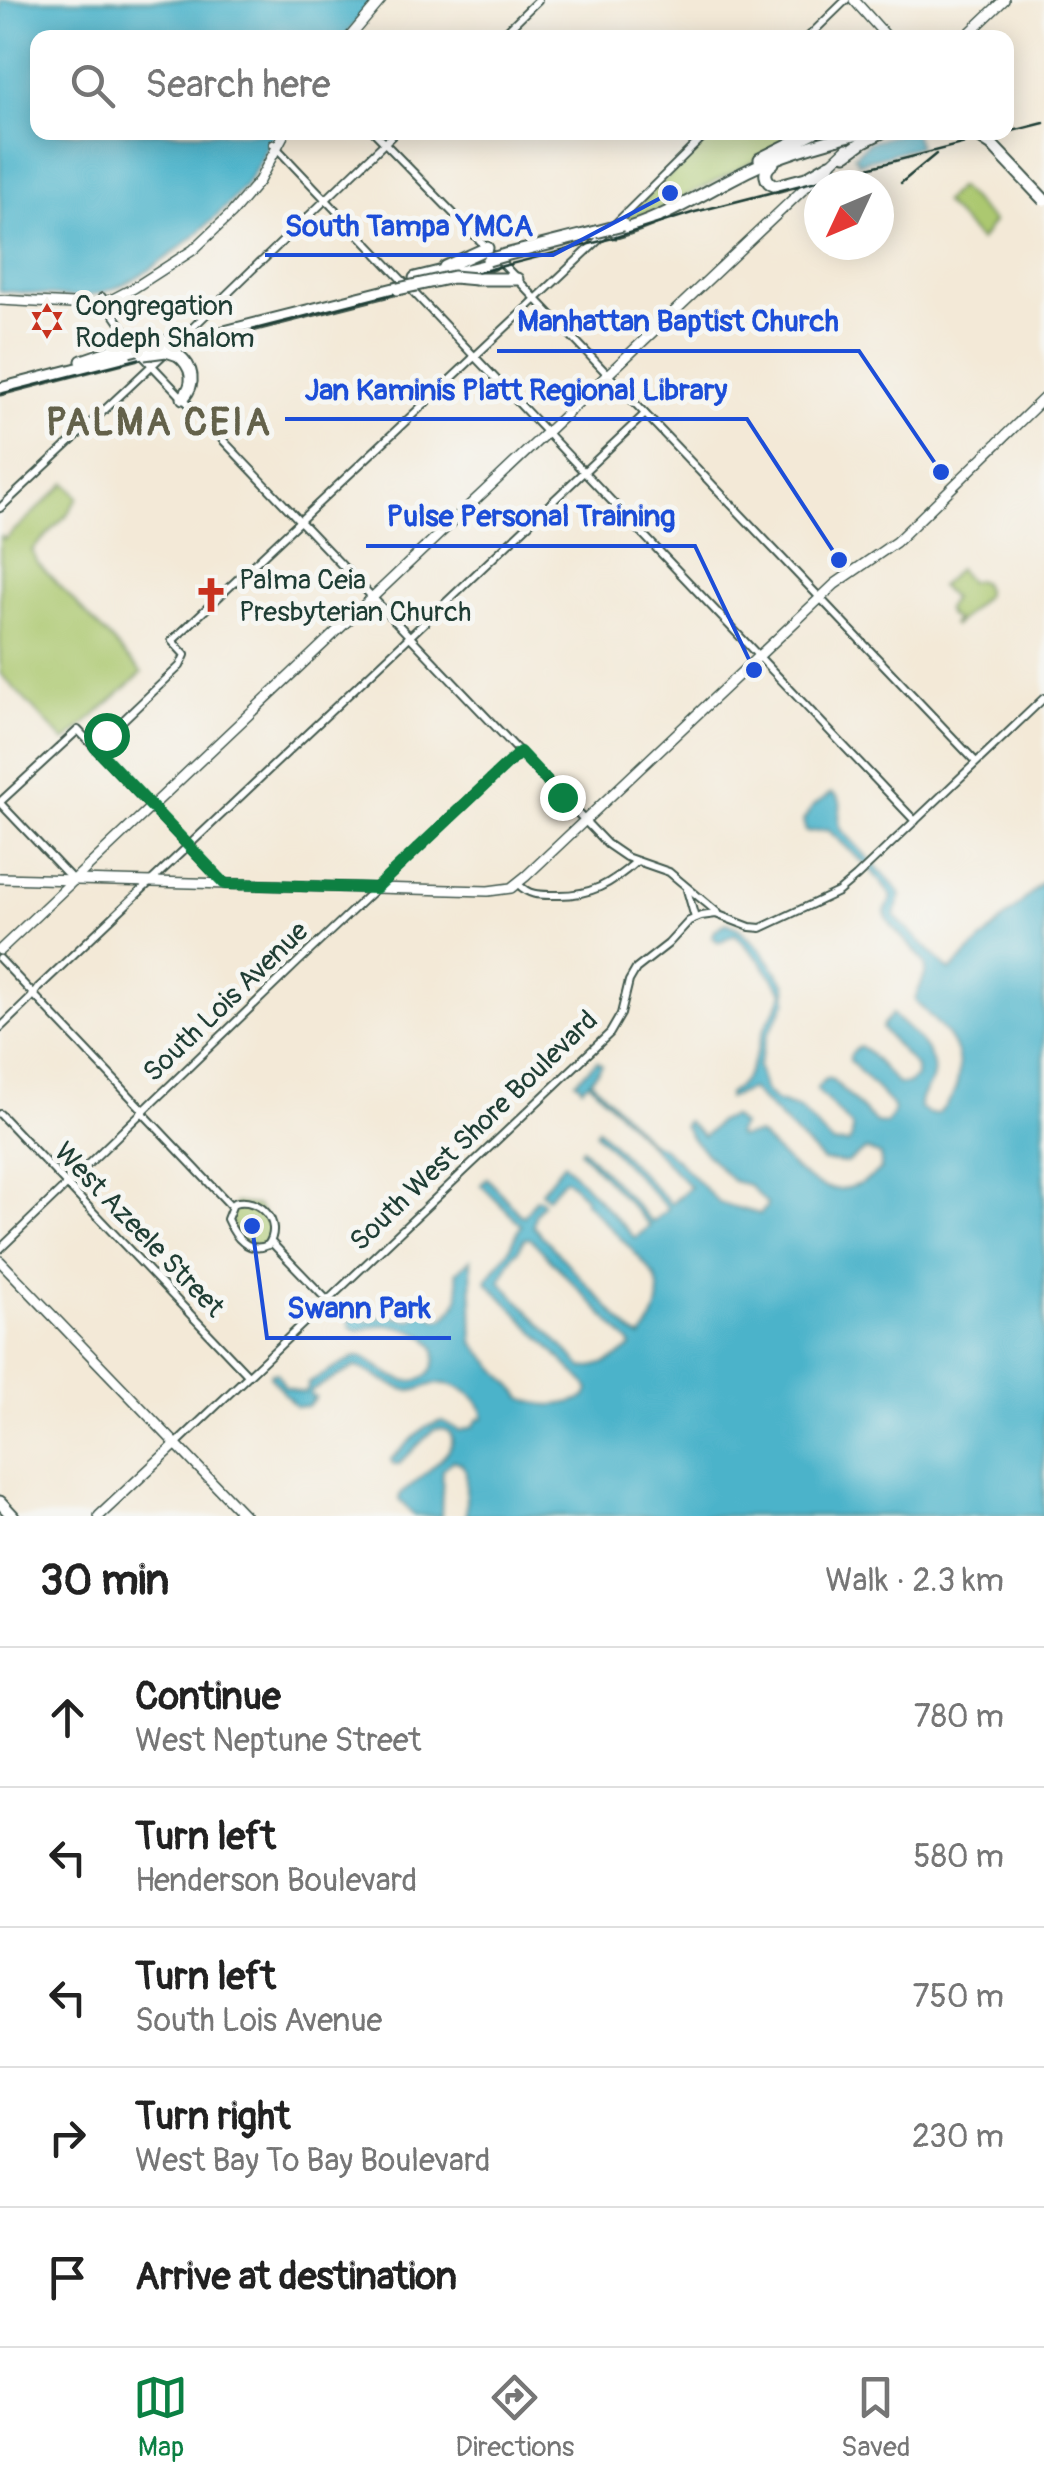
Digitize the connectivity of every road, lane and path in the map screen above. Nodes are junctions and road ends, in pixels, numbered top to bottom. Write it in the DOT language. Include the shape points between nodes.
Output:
graph roads {
  1 [pos="384,0"];
  2 [pos="538,0"];
  3 [pos="850,0"];
  4 [pos="1007,0"];
  5 [pos="356,30"];
  6 [pos="363,30"];
  7 [pos="507,30"];
  8 [pos="816,30"];
  9 [pos="882,30"];
  10 [pos="976,30"];
  11 [pos="278,140"];
  12 [pos="381,140"];
  13 [pos="389,140"];
  14 [pos="702,140"];
  15 [pos="799,140"];
  16 [pos="814,140"];
  17 [pos="833,140"];
  18 [pos="836,140"];
  19 [pos="851,140"];
  20 [pos="853,140"];
  21 [pos="867,140"];
  22 [pos="987,140"];
  23 [pos="988,140"];
  24 [pos="988,140"];
  25 [pos="988,140"];
  26 [pos="385,144"];
  27 [pos="275,146"];
  28 [pos="846,154"];
  29 [pos="788,156"];
  30 [pos="759,162"];
  31 [pos="830,164"];
  32 [pos="1032,186"];
  33 [pos="1044,198"];
  34 [pos="326,200"];
  35 [pos="620,225"];
  36 [pos="764,229"];
  37 [pos="751,239"];
  38 [pos="485,252"];
  39 [pos="740,254"];
  40 [pos="510,269"];
  41 [pos="711,278"];
  42 [pos="396,287"];
  43 [pos="0,298"];
  44 [pos="535,298"];
  45 [pos="103,299"];
  46 [pos="680,305"];
  47 [pos="670,320"];
  48 [pos="131,347"];
  49 [pos="474,355"];
  50 [pos="152,366"];
  51 [pos="608,376"];
  52 [pos="0,386"];
  53 [pos="183,395"];
  54 [pos="1044,398"];
  55 [pos="645,414"];
  56 [pos="548,432"];
  57 [pos="585,471"];
  58 [pos="0,508"];
  59 [pos="299,520"];
  60 [pos="372,597"];
  61 [pos="820,598"];
  62 [pos="410,636"];
  63 [pos="760,656"];
  64 [pos="1044,698"];
  65 [pos="95,747"];
  66 [pos="520,752"];
  67 [pos="976,762"];
  68 [pos="0,802"];
  69 [pos="151,807"];
  70 [pos="916,820"];
  71 [pos="584,821"];
  72 [pos="188,846"];
  73 [pos="637,862"];
  74 [pos="84,876"];
  75 [pos="0,878"];
  76 [pos="67,880"];
  77 [pos="521,881"];
  78 [pos="149,882"];
  79 [pos="682,882"];
  80 [pos="225,884"];
  81 [pos="376,888"];
  82 [pos="722,916"];
  83 [pos="694,918"];
  84 [pos="0,950"];
  85 [pos="0,959"];
  86 [pos="33,994"];
  87 [pos="0,1028"];
  88 [pos="144,1111"];
  89 [pos="0,1114"];
  90 [pos="66,1184"];
  91 [pos="232,1205"];
  92 [pos="270,1244"];
  93 [pos="2,1245"];
  94 [pos="0,1264"];
  95 [pos="326,1303"];
  96 [pos="293,1335"];
  97 [pos="101,1370"];
  98 [pos="248,1375"];
  99 [pos="175,1447"];
  100 [pos="0,1502"];
  101 [pos="12,1516"];
  102 [pos="102,1516"];
  103 [pos="242,1516"];
  1 -- 5 [label="main road"];
  1 -- 6 [label="main road"];
  2 -- 7 [label="street"];
  3 -- 8 [label="street"];
  3 -- 9 [label="main road"];
  4 -- 10 [label="main road"];
  11 -- 27 [label="main road"];
  12 -- 26 [label="street"];
  13 -- 26 [label="street"];
  14 -- 35 [label="street"];
  15 -- 30 [label="highway"];
  16 -- 30 [label="highway"];
  17 -- 30 [label="highway"];
  18 -- 29 [label="highway"];
  19 -- 31 [label="main road"];
  20 -- 28 [label="main road"];
  21 -- 28 [label="highway"];
  22 -- 33 [label="highway, bridge"];
  23 -- 32 [label="main road"];
  24 -- 32 [label="main road"];
  25 -- 33 [label="highway, bridge"];
  26 -- 34 [label="street"];
  26 -- 38 [label="street"];
  27 -- 34 [label="street"];
  27 -- 45 [label="main road" via="248,188 200,237"];
  28 -- 36 [label="main road"];
  29 -- 30 [label="highway"];
  29 -- 31 [label="highway" via="767,168 772,184 800,181"];
  30 -- 35 [label="highway"];
  31 -- 36 [label="main road"];
  32 -- 33 [label="main road"];
  34 -- 49 [label="street"];
  34 -- 50 [label="street"];
  35 -- 40 [label="highway, bridge"];
  35 -- 44 [label="street"];
  36 -- 37 [label="main road"];
  36 -- 39 [label="main road"];
  37 -- 39 [label="main road"];
  37 -- 41 [label="main road"];
  38 -- 40 [label="highway, bridge"];
  38 -- 40 [label="street"];
  38 -- 42 [label="highway, bridge"];
  39 -- 41 [label="main road"];
  40 -- 42 [label="highway, bridge"];
  40 -- 44 [label="street"];
  41 -- 46 [label="main road"];
  41 -- 47 [label="main road"];
  42 -- 48 [label="highway, bridge"];
  43 -- 45 [label="main road"];
  44 -- 49 [label="street"];
  44 -- 51 [label="street"];
  45 -- 48 [label="street"];
  46 -- 47 [label="main road"];
  46 -- 51 [label="main road"];
  47 -- 51 [label="main road"];
  48 -- 50 [label="street"];
  48 -- 52 [label="highway"];
  48 -- 52 [label="highway"];
  48 -- 53 [label="highway, bridge" via="178,355 191,374"];
  49 -- 56 [label="street"];
  49 -- 59 [label="street"];
  50 -- 53 [label="street"];
  50 -- 58 [label="street"];
  51 -- 55 [label="street"];
  51 -- 56 [label="main road"];
  53 -- 59 [label="street"];
  54 -- 61 [label="main road" via="896,542"];
  55 -- 57 [label="street"];
  55 -- 61 [label="street"];
  56 -- 57 [label="street"];
  56 -- 60 [label="main road"];
  57 -- 62 [label="street"];
  57 -- 63 [label="street"];
  59 -- 60 [label="street"];
  59 -- 65 [label="street" via="172,641 185,655 180,666"];
  60 -- 62 [label="street"];
  60 -- 69 [label="main road"];
  61 -- 63 [label="main road"];
  61 -- 67 [label="street"];
  62 -- 66 [label="street"];
  62 -- 72 [label="street"];
  63 -- 70 [label="street"];
  63 -- 71 [label="main road"];
  64 -- 67 [label="street"];
  65 -- 68 [label="street" via="78,730"];
  65 -- 69 [label="street"];
  66 -- 71 [label="street"];
  66 -- 81 [label="street, South Lois Avenue"];
  67 -- 70 [label="street"];
  68 -- 76 [label="street"];
  69 -- 72 [label="street"];
  69 -- 74 [label="main road"];
  70 -- 82 [label="street" via="856,878 800,911 761,928"];
  71 -- 73 [label="street"];
  71 -- 77 [label="main road"];
  72 -- 78 [label="street"];
  72 -- 80 [label="street"];
  73 -- 77 [label="street" via="589,892 528,891"];
  73 -- 79 [label="street"];
  74 -- 76 [label="main road"];
  74 -- 78 [label="main road"];
  75 -- 76 [label="main road"];
  76 -- 84 [label="main road"];
  77 -- 81 [label="main road" via="497,891"];
  78 -- 80 [label="main road"];
  78 -- 86 [label="street"];
  79 -- 82 [label="street"];
  79 -- 83 [label="street"];
  80 -- 81 [label="main road"];
  81 -- 88 [label="street, South Lois Avenue"];
  82 -- 83 [label="street"];
  83 -- 95 [label="street, South West Shore Boulevard" via="636,969 610,1032"];
  85 -- 86 [label="street"];
  86 -- 87 [label="street"];
  86 -- 88 [label="street"];
  88 -- 90 [label="street, South Lois Avenue"];
  88 -- 91 [label="street"];
  89 -- 90 [label="street, West Azeele Street"];
  90 -- 93 [label="street, South Lois Avenue"];
  90 -- 98 [label="street, West Azeele Street"];
  91 -- 92 [label="street" via="227,1219 241,1240 256,1249"];
  91 -- 92 [label="street" via="247,1200 269,1216 275,1229"];
  92 -- 95 [label="street"];
  94 -- 97 [label="main road"];
  94 -- 97 [label="main road"];
  95 -- 96 [label="street, South West Shore Boulevard"];
  96 -- 98 [label="street, South West Shore Boulevard"];
  96 -- 99 [label="street, South West Shore Boulevard"];
  97 -- 99 [label="main road"];
  97 -- 99 [label="main road"];
  98 -- 99 [label="street, South West Shore Boulevard"];
  99 -- 102 [label="main road"];
  99 -- 102 [label="main road"];
  99 -- 103 [label="main road"];
  100 -- 101 [label="highway"];
}
